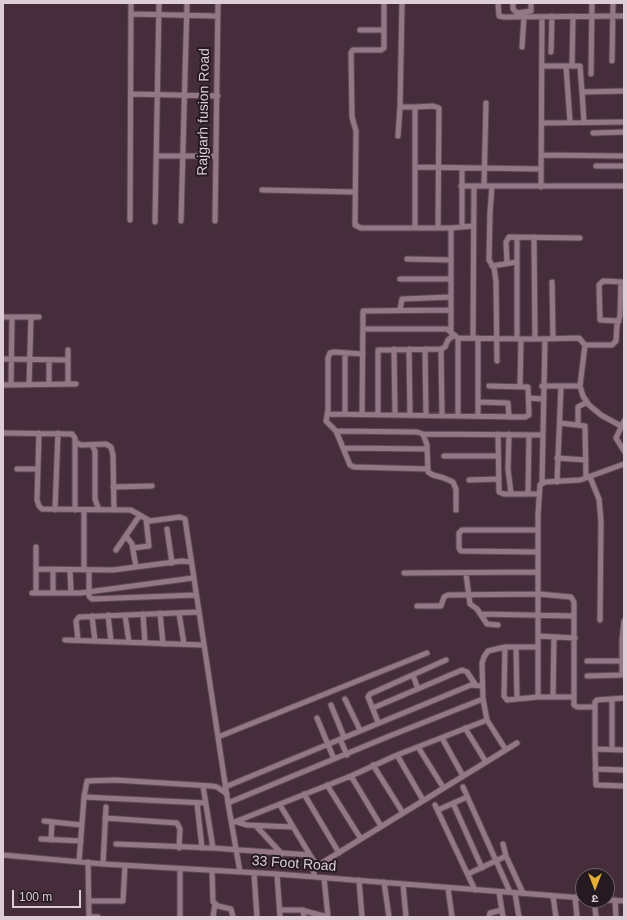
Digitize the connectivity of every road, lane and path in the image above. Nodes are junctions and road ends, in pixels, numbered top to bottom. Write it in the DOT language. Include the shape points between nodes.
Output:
graph roads {
  1 [pos="131,3"];
  2 [pos="159,3"];
  3 [pos="187,3"];
  4 [pos="218,3"];
  5 [pos="384,3"];
  6 [pos="402,3"];
  7 [pos="497,3"];
  8 [pos="513,3"];
  9 [pos="531,3"];
  10 [pos="592,3"];
  11 [pos="613,3"];
  12 [pos="131,14"];
  13 [pos="159,15"];
  14 [pos="186,15"];
  15 [pos="217,16"];
  16 [pos="552,16"];
  17 [pos="573,16"];
  18 [pos="613,16"];
  19 [pos="624,16"];
  20 [pos="524,17"];
  21 [pos="542,17"];
  22 [pos="592,17"];
  23 [pos="360,30"];
  24 [pos="384,30"];
  25 [pos="522,47"];
  26 [pos="551,52"];
  27 [pos="612,61"];
  28 [pos="542,66"];
  29 [pos="569,66"];
  30 [pos="591,74"];
  31 [pos="624,91"];
  32 [pos="582,92"];
  33 [pos="131,94"];
  34 [pos="158,95"];
  35 [pos="185,95"];
  36 [pos="218,96"];
  37 [pos="486,103"];
  38 [pos="400,107"];
  39 [pos="415,107"];
  40 [pos="570,122"];
  41 [pos="584,122"];
  42 [pos="624,122"];
  43 [pos="542,123"];
  44 [pos="593,132"];
  45 [pos="624,132"];
  46 [pos="398,136"];
  47 [pos="541,155"];
  48 [pos="157,156"];
  49 [pos="183,156"];
  50 [pos="216,156"];
  51 [pos="623,156"];
  52 [pos="596,166"];
  53 [pos="624,166"];
  54 [pos="415,167"];
  55 [pos="438,167"];
  56 [pos="484,167"];
  57 [pos="462,168"];
  58 [pos="541,169"];
  59 [pos="462,186"];
  60 [pos="474,186"];
  61 [pos="484,186"];
  62 [pos="492,186"];
  63 [pos="541,186"];
  64 [pos="624,186"];
  65 [pos="262,190"];
  66 [pos="355,192"];
  67 [pos="130,220"];
  68 [pos="181,221"];
  69 [pos="215,221"];
  70 [pos="155,222"];
  71 [pos="462,226"];
  72 [pos="473,226"];
  73 [pos="415,228"];
  74 [pos="438,228"];
  75 [pos="451,228"];
  76 [pos="534,237"];
  77 [pos="517,238"];
  78 [pos="580,238"];
  79 [pos="407,259"];
  80 [pos="451,260"];
  81 [pos="517,262"];
  82 [pos="507,263"];
  83 [pos="492,266"];
  84 [pos="400,279"];
  85 [pos="451,279"];
  86 [pos="552,282"];
  87 [pos="622,282"];
  88 [pos="451,298"];
  89 [pos="400,310"];
  90 [pos="451,310"];
  91 [pos="3,317"];
  92 [pos="12,317"];
  93 [pos="31,317"];
  94 [pos="39,317"];
  95 [pos="619,322"];
  96 [pos="363,329"];
  97 [pos="454,335"];
  98 [pos="476,338"];
  99 [pos="496,339"];
  100 [pos="519,339"];
  101 [pos="535,339"];
  102 [pos="544,339"];
  103 [pos="553,339"];
  104 [pos="585,345"];
  105 [pos="394,349"];
  106 [pos="409,349"];
  107 [pos="425,349"];
  108 [pos="441,349"];
  109 [pos="68,350"];
  110 [pos="345,353"];
  111 [pos="362,354"];
  112 [pos="3,359"];
  113 [pos="11,360"];
  114 [pos="30,360"];
  115 [pos="49,360"];
  116 [pos="68,360"];
  117 [pos="497,361"];
  118 [pos="49,384"];
  119 [pos="68,384"];
  120 [pos="76,384"];
  121 [pos="3,385"];
  122 [pos="11,385"];
  123 [pos="29,385"];
  124 [pos="489,386"];
  125 [pos="520,386"];
  126 [pos="542,386"];
  127 [pos="561,386"];
  128 [pos="580,386"];
  129 [pos="529,398"];
  130 [pos="542,399"];
  131 [pos="478,402"];
  132 [pos="587,402"];
  133 [pos="328,414"];
  134 [pos="345,414"];
  135 [pos="362,414"];
  136 [pos="378,414"];
  137 [pos="395,414"];
  138 [pos="410,415"];
  139 [pos="426,415"];
  140 [pos="442,415"];
  141 [pos="458,415"];
  142 [pos="478,416"];
  143 [pos="509,417"];
  144 [pos="560,422"];
  145 [pos="623,423"];
  146 [pos="578,424"];
  147 [pos="336,431"];
  148 [pos="3,433"];
  149 [pos="39,433"];
  150 [pos="58,433"];
  151 [pos="423,434"];
  152 [pos="498,434"];
  153 [pos="510,434"];
  154 [pos="529,435"];
  155 [pos="542,435"];
  156 [pos="74,442"];
  157 [pos="92,444"];
  158 [pos="343,448"];
  159 [pos="427,450"];
  160 [pos="624,451"];
  161 [pos="444,456"];
  162 [pos="498,456"];
  163 [pos="557,458"];
  164 [pos="586,460"];
  165 [pos="624,464"];
  166 [pos="17,469"];
  167 [pos="38,469"];
  168 [pos="428,469"];
  169 [pos="588,478"];
  170 [pos="498,479"];
  171 [pos="469,480"];
  172 [pos="542,482"];
  173 [pos="557,482"];
  174 [pos="152,486"];
  175 [pos="113,487"];
  176 [pos="511,494"];
  177 [pos="528,494"];
  178 [pos="538,494"];
  179 [pos="55,510"];
  180 [pos="76,510"];
  181 [pos="84,510"];
  182 [pos="99,510"];
  183 [pos="114,510"];
  184 [pos="456,510"];
  185 [pos="140,515"];
  186 [pos="146,519"];
  187 [pos="167,528"];
  188 [pos="538,530"];
  189 [pos="126,536"];
  190 [pos="36,547"];
  191 [pos="133,548"];
  192 [pos="116,550"];
  193 [pos="538,552"];
  194 [pos="191,562"];
  195 [pos="172,563"];
  196 [pos="136,567"];
  197 [pos="36,569"];
  198 [pos="53,569"];
  199 [pos="70,570"];
  200 [pos="87,570"];
  201 [pos="538,572"];
  202 [pos="404,573"];
  203 [pos="466,574"];
  204 [pos="194,578"];
  205 [pos="89,592"];
  206 [pos="53,593"];
  207 [pos="71,593"];
  208 [pos="467,594"];
  209 [pos="539,594"];
  210 [pos="196,595"];
  211 [pos="417,606"];
  212 [pos="199,612"];
  213 [pos="160,613"];
  214 [pos="179,613"];
  215 [pos="143,614"];
  216 [pos="481,614"];
  217 [pos="108,615"];
  218 [pos="125,615"];
  219 [pos="539,615"];
  220 [pos="92,616"];
  221 [pos="574,616"];
  222 [pos="600,620"];
  223 [pos="624,621"];
  224 [pos="498,625"];
  225 [pos="538,636"];
  226 [pos="554,637"];
  227 [pos="575,638"];
  228 [pos="65,640"];
  229 [pos="78,640"];
  230 [pos="95,641"];
  231 [pos="111,642"];
  232 [pos="129,642"];
  233 [pos="145,643"];
  234 [pos="163,644"];
  235 [pos="184,644"];
  236 [pos="203,645"];
  237 [pos="505,647"];
  238 [pos="516,647"];
  239 [pos="538,647"];
  240 [pos="427,653"];
  241 [pos="446,660"];
  242 [pos="588,661"];
  243 [pos="623,661"];
  244 [pos="413,675"];
  245 [pos="586,676"];
  246 [pos="475,684"];
  247 [pos="482,686"];
  248 [pos="418,689"];
  249 [pos="538,697"];
  250 [pos="554,697"];
  251 [pos="574,697"];
  252 [pos="517,698"];
  253 [pos="624,698"];
  254 [pos="345,699"];
  255 [pos="483,699"];
  256 [pos="612,699"];
  257 [pos="331,705"];
  258 [pos="595,707"];
  259 [pos="372,708"];
  260 [pos="318,718"];
  261 [pos="486,720"];
  262 [pos="378,722"];
  263 [pos="465,728"];
  264 [pos="360,730"];
  265 [pos="218,737"];
  266 [pos="342,738"];
  267 [pos="442,738"];
  268 [pos="516,742"];
  269 [pos="328,745"];
  270 [pos="418,747"];
  271 [pos="595,749"];
  272 [pos="506,750"];
  273 [pos="612,750"];
  274 [pos="624,750"];
  275 [pos="347,755"];
  276 [pos="397,755"];
  277 [pos="334,759"];
  278 [pos="486,762"];
  279 [pos="373,765"];
  280 [pos="595,769"];
  281 [pos="624,770"];
  282 [pos="351,776"];
  283 [pos="463,776"];
  284 [pos="203,786"];
  285 [pos="327,786"];
  286 [pos="624,786"];
  287 [pos="463,787"];
  288 [pos="225,788"];
  289 [pos="444,788"];
  290 [pos="227,794"];
  291 [pos="304,794"];
  292 [pos="467,796"];
  293 [pos="84,797"];
  294 [pos="423,800"];
  295 [pos="197,803"];
  296 [pos="205,803"];
  297 [pos="228,803"];
  298 [pos="453,803"];
  299 [pos="280,805"];
  300 [pos="435,805"];
  301 [pos="106,807"];
  302 [pos="438,810"];
  303 [pos="403,813"];
  304 [pos="105,818"];
  305 [pos="44,821"];
  306 [pos="52,822"];
  307 [pos="235,823"];
  308 [pos="82,825"];
  309 [pos="256,826"];
  310 [pos="381,826"];
  311 [pos="293,827"];
  312 [pos="41,839"];
  313 [pos="361,839"];
  314 [pos="51,840"];
  315 [pos="81,841"];
  316 [pos="116,844"];
  317 [pos="503,844"];
  318 [pos="179,848"];
  319 [pos="202,848"];
  320 [pos="213,848"];
  321 [pos="236,851"];
  322 [pos="339,853"];
  323 [pos="282,854"];
  324 [pos="3,855"];
  325 [pos="310,855"];
  326 [pos="506,856"];
  327 [pos="496,860"];
  328 [pos="79,862"];
  329 [pos="88,862"];
  330 [pos="103,864"];
  331 [pos="125,865"];
  332 [pos="317,866"];
  333 [pos="482,868"];
  334 [pos="180,869"];
  335 [pos="212,870"];
  336 [pos="240,872"];
  337 [pos="254,873"];
  338 [pos="277,874"];
  339 [pos="468,874"];
  340 [pos="315,877"];
  341 [pos="324,878"];
  342 [pos="359,880"];
  343 [pos="384,882"];
  344 [pos="403,884"];
  345 [pos="448,888"];
  346 [pos="475,890"];
  347 [pos="499,892"];
  348 [pos="512,893"];
  349 [pos="523,893"];
  350 [pos="552,896"];
  351 [pos="575,897"];
  352 [pos="89,901"];
  353 [pos="215,904"];
  354 [pos="280,910"];
  355 [pos="303,910"];
  356 [pos="502,910"];
  357 [pos="89,917"];
  358 [pos="98,917"];
  359 [pos="180,917"];
  360 [pos="213,917"];
  361 [pos="233,917"];
  362 [pos="257,917"];
  363 [pos="280,917"];
  364 [pos="304,917"];
  365 [pos="328,917"];
  366 [pos="362,917"];
  367 [pos="389,917"];
  368 [pos="406,917"];
  369 [pos="452,917"];
  370 [pos="489,917"];
  371 [pos="503,917"];
  372 [pos="519,917"];
  373 [pos="556,917"];
  1 -- 12 [label="street"];
  2 -- 13 [label="street"];
  3 -- 14 [label="street"];
  4 -- 15 [label="street, Rajgarh fusion Road"];
  5 -- 24 [label="street"];
  6 -- 38 [label="street"];
  7 -- 20 [label="street" via="501,17"];
  8 -- 9 [label="street" via="516,13 530,11"];
  10 -- 22 [label="street"];
  11 -- 18 [label="street"];
  12 -- 13 [label="street"];
  12 -- 33 [label="street"];
  13 -- 14 [label="street"];
  13 -- 34 [label="street"];
  14 -- 15 [label="street"];
  14 -- 35 [label="street"];
  15 -- 36 [label="street, Rajgarh fusion Road"];
  16 -- 17 [label="street"];
  16 -- 21 [label="street"];
  16 -- 26 [label="street"];
  17 -- 22 [label="street"];
  17 -- 29 [label="street"];
  18 -- 19 [label="street"];
  18 -- 22 [label="street"];
  18 -- 27 [label="street"];
  20 -- 21 [label="street"];
  20 -- 25 [label="street"];
  21 -- 28 [label="street"];
  22 -- 30 [label="street"];
  23 -- 24 [label="street"];
  24 -- 66 [label="street" via="383,49 353,50 351,53 352,117 356,131"];
  28 -- 29 [label="street"];
  28 -- 43 [label="street"];
  29 -- 32 [label="street" via="581,67"];
  29 -- 40 [label="street"];
  31 -- 32 [label="street"];
  32 -- 41 [label="street"];
  33 -- 34 [label="street"];
  33 -- 67 [label="street"];
  34 -- 35 [label="street"];
  34 -- 48 [label="street"];
  35 -- 36 [label="street"];
  35 -- 49 [label="street"];
  36 -- 50 [label="street, Rajgarh fusion Road"];
  37 -- 56 [label="street"];
  38 -- 39 [label="street"];
  38 -- 46 [label="street"];
  39 -- 54 [label="street"];
  39 -- 55 [label="street" via="438,107"];
  40 -- 41 [label="street"];
  40 -- 43 [label="street"];
  41 -- 42 [label="street"];
  43 -- 47 [label="street"];
  44 -- 45 [label="street"];
  47 -- 51 [label="street"];
  47 -- 58 [label="street"];
  48 -- 49 [label="street"];
  48 -- 70 [label="street"];
  49 -- 50 [label="street"];
  49 -- 68 [label="street"];
  50 -- 69 [label="street, Rajgarh fusion Road"];
  52 -- 53 [label="street"];
  54 -- 55 [label="street"];
  54 -- 73 [label="street"];
  55 -- 57 [label="street"];
  55 -- 74 [label="street"];
  56 -- 57 [label="street"];
  56 -- 58 [label="street"];
  56 -- 61 [label="street"];
  57 -- 59 [label="street"];
  58 -- 63 [label="street"];
  59 -- 60 [label="street"];
  59 -- 71 [label="street"];
  60 -- 61 [label="street"];
  60 -- 72 [label="street"];
  61 -- 62 [label="street"];
  62 -- 63 [label="street"];
  62 -- 83 [label="street" via="489,260"];
  63 -- 64 [label="street"];
  65 -- 66 [label="street"];
  66 -- 73 [label="street" via="356,227"];
  71 -- 72 [label="street"];
  71 -- 75 [label="street"];
  72 -- 98 [label="street"];
  73 -- 74 [label="street"];
  74 -- 75 [label="street"];
  75 -- 80 [label="street"];
  76 -- 77 [label="street"];
  76 -- 78 [label="street"];
  76 -- 101 [label="street"];
  77 -- 81 [label="street"];
  77 -- 82 [label="street" via="507,238"];
  79 -- 80 [label="street"];
  80 -- 85 [label="street"];
  81 -- 82 [label="street"];
  81 -- 100 [label="street"];
  82 -- 83 [label="street"];
  83 -- 99 [label="street" via="496,281"];
  84 -- 85 [label="street"];
  85 -- 88 [label="street"];
  86 -- 103 [label="street"];
  87 -- 95 [label="street"];
  87 -- 95 [label="street" via="603,281 599,285 600,320"];
  88 -- 89 [label="street" via="402,299"];
  88 -- 90 [label="street"];
  89 -- 90 [label="street"];
  89 -- 96 [label="street" via="364,310"];
  90 -- 97 [label="street"];
  91 -- 92 [label="street"];
  92 -- 93 [label="street"];
  92 -- 113 [label="street"];
  93 -- 94 [label="street"];
  93 -- 114 [label="street"];
  95 -- 104 [label="street" via="615,343"];
  96 -- 97 [label="street"];
  96 -- 111 [label="street"];
  97 -- 98 [label="street"];
  97 -- 108 [label="street"];
  97 -- 141 [label="street"];
  98 -- 99 [label="street"];
  98 -- 131 [label="street"];
  99 -- 100 [label="street"];
  99 -- 117 [label="street"];
  100 -- 101 [label="street"];
  100 -- 125 [label="street"];
  101 -- 102 [label="street"];
  102 -- 103 [label="street"];
  102 -- 126 [label="street"];
  103 -- 104 [label="street" via="579,338"];
  104 -- 128 [label="street"];
  105 -- 106 [label="street"];
  105 -- 136 [label="street" via="378,352"];
  105 -- 137 [label="street"];
  106 -- 107 [label="street"];
  106 -- 138 [label="street"];
  107 -- 108 [label="street"];
  107 -- 139 [label="street"];
  108 -- 140 [label="street"];
  109 -- 116 [label="street"];
  110 -- 111 [label="street"];
  110 -- 133 [label="street" via="334,352 329,355"];
  110 -- 134 [label="street"];
  111 -- 135 [label="street"];
  112 -- 113 [label="street"];
  113 -- 114 [label="street"];
  113 -- 122 [label="street"];
  114 -- 115 [label="street"];
  114 -- 123 [label="street"];
  115 -- 116 [label="street"];
  115 -- 118 [label="street"];
  116 -- 119 [label="street"];
  118 -- 119 [label="street"];
  118 -- 123 [label="street"];
  119 -- 120 [label="street"];
  121 -- 122 [label="street"];
  122 -- 123 [label="street"];
  124 -- 125 [label="street"];
  125 -- 129 [label="street" via="528,387"];
  126 -- 127 [label="street"];
  126 -- 130 [label="street"];
  127 -- 128 [label="street"];
  127 -- 144 [label="street"];
  128 -- 132 [label="street"];
  129 -- 130 [label="street"];
  129 -- 143 [label="street" via="528,417"];
  130 -- 155 [label="street"];
  131 -- 142 [label="street"];
  131 -- 143 [label="street" via="508,403"];
  132 -- 145 [label="street" via="601,415"];
  132 -- 146 [label="street" via="578,407"];
  133 -- 134 [label="street"];
  133 -- 147 [label="street" via="326,421"];
  134 -- 135 [label="street"];
  135 -- 136 [label="street"];
  136 -- 137 [label="street"];
  137 -- 138 [label="street"];
  138 -- 139 [label="street"];
  139 -- 140 [label="street"];
  140 -- 141 [label="street"];
  141 -- 142 [label="street"];
  142 -- 143 [label="street"];
  144 -- 146 [label="street"];
  144 -- 163 [label="street"];
  145 -- 160 [label="street" via="616,438"];
  146 -- 164 [label="street" via="586,428"];
  147 -- 151 [label="street"];
  147 -- 158 [label="street"];
  148 -- 149 [label="street"];
  149 -- 150 [label="street"];
  149 -- 167 [label="street"];
  150 -- 156 [label="street" via="72,434"];
  150 -- 179 [label="street"];
  151 -- 152 [label="street"];
  151 -- 159 [label="street"];
  152 -- 153 [label="street"];
  152 -- 162 [label="street"];
  153 -- 154 [label="street"];
  153 -- 176 [label="street" via="508,468"];
  154 -- 155 [label="street"];
  154 -- 177 [label="street"];
  155 -- 172 [label="street"];
  156 -- 157 [label="street" via="81,445"];
  156 -- 180 [label="street"];
  157 -- 175 [label="street" via="106,444 111,447"];
  157 -- 182 [label="street" via="95,451 95,499"];
  158 -- 159 [label="street"];
  158 -- 168 [label="street" via="350,465 354,468"];
  159 -- 168 [label="street"];
  161 -- 162 [label="street"];
  162 -- 170 [label="street"];
  163 -- 164 [label="street"];
  163 -- 173 [label="street"];
  164 -- 169 [label="street"];
  165 -- 169 [label="street"];
  166 -- 167 [label="street"];
  167 -- 179 [label="street" via="38,503 42,508"];
  168 -- 184 [label="street" via="430,474 453,482 456,489"];
  169 -- 173 [label="street"];
  169 -- 222 [label="street" via="599,499 601,521"];
  170 -- 171 [label="street"];
  170 -- 176 [label="street" via="499,492"];
  172 -- 173 [label="street"];
  172 -- 178 [label="street"];
  174 -- 175 [label="street"];
  175 -- 183 [label="street"];
  176 -- 177 [label="street"];
  177 -- 178 [label="street"];
  178 -- 188 [label="street"];
  179 -- 180 [label="street"];
  180 -- 181 [label="street"];
  181 -- 182 [label="street"];
  181 -- 200 [label="street"];
  182 -- 183 [label="street"];
  183 -- 185 [label="street" via="131,510"];
  185 -- 186 [label="street"];
  185 -- 189 [label="street"];
  186 -- 191 [label="street" via="149,546"];
  186 -- 194 [label="street" via="154,521 180,516 185,519"];
  187 -- 195 [label="street"];
  188 -- 193 [label="street"];
  188 -- 193 [label="street" via="462,530 459,533 458,548 461,551"];
  189 -- 191 [label="street"];
  189 -- 192 [label="street"];
  190 -- 197 [label="street"];
  191 -- 196 [label="street"];
  193 -- 201 [label="street"];
  194 -- 195 [label="street"];
  194 -- 204 [label="street"];
  195 -- 196 [label="street"];
  196 -- 200 [label="street"];
  197 -- 198 [label="street"];
  197 -- 206 [label="street" via="34,593"];
  198 -- 199 [label="street"];
  198 -- 206 [label="street"];
  199 -- 200 [label="street"];
  199 -- 207 [label="street"];
  200 -- 205 [label="street"];
  201 -- 203 [label="street"];
  201 -- 209 [label="street"];
  202 -- 203 [label="street"];
  203 -- 208 [label="street"];
  204 -- 205 [label="street"];
  204 -- 210 [label="street"];
  205 -- 207 [label="street"];
  205 -- 210 [label="street" via="90,598 94,599"];
  206 -- 207 [label="street"];
  208 -- 209 [label="street"];
  208 -- 211 [label="street" via="446,595 441,606"];
  208 -- 216 [label="street" via="470,604"];
  209 -- 219 [label="street"];
  209 -- 221 [label="street" via="571,596 574,602"];
  210 -- 212 [label="street"];
  212 -- 214 [label="street"];
  212 -- 236 [label="street"];
  213 -- 214 [label="street"];
  213 -- 215 [label="street"];
  213 -- 234 [label="street"];
  214 -- 235 [label="street"];
  215 -- 218 [label="street"];
  215 -- 233 [label="street"];
  216 -- 219 [label="street"];
  216 -- 224 [label="street" via="487,624"];
  217 -- 218 [label="street"];
  217 -- 220 [label="street"];
  217 -- 231 [label="street"];
  218 -- 232 [label="street"];
  219 -- 221 [label="street"];
  219 -- 225 [label="street"];
  220 -- 229 [label="street" via="76,619"];
  220 -- 230 [label="street"];
  221 -- 227 [label="street"];
  223 -- 243 [label="street"];
  225 -- 226 [label="street"];
  225 -- 239 [label="street"];
  226 -- 227 [label="street"];
  226 -- 250 [label="street"];
  227 -- 251 [label="street"];
  228 -- 229 [label="street"];
  229 -- 230 [label="street"];
  230 -- 231 [label="street"];
  231 -- 232 [label="street"];
  232 -- 233 [label="street"];
  233 -- 234 [label="street"];
  234 -- 235 [label="street"];
  235 -- 236 [label="street"];
  236 -- 265 [label="street"];
  237 -- 238 [label="street"];
  237 -- 247 [label="street" via="488,651 484,657"];
  237 -- 252 [label="street" via="504,696 507,700"];
  238 -- 239 [label="street"];
  238 -- 252 [label="street"];
  239 -- 249 [label="street"];
  240 -- 265 [label="street"];
  241 -- 244 [label="street"];
  242 -- 243 [label="street"];
  243 -- 245 [label="street" via="622,675"];
  244 -- 248 [label="street"];
  244 -- 259 [label="street" via="370,694 368,697"];
  246 -- 247 [label="street"];
  246 -- 248 [label="street" via="467,672 462,670"];
  246 -- 262 [label="street"];
  247 -- 255 [label="street"];
  248 -- 259 [label="street"];
  249 -- 250 [label="street"];
  249 -- 252 [label="street"];
  250 -- 251 [label="street"];
  251 -- 258 [label="street" via="575,706"];
  253 -- 256 [label="street"];
  254 -- 264 [label="street"];
  255 -- 261 [label="street"];
  255 -- 275 [label="street"];
  256 -- 258 [label="street" via="596,700"];
  256 -- 273 [label="street"];
  257 -- 266 [label="street"];
  258 -- 271 [label="street"];
  259 -- 262 [label="street"];
  260 -- 269 [label="street"];
  261 -- 263 [label="street"];
  261 -- 272 [label="street"];
  262 -- 264 [label="street"];
  263 -- 267 [label="street"];
  263 -- 278 [label="street"];
  264 -- 266 [label="street"];
  265 -- 288 [label="street"];
  266 -- 269 [label="street"];
  266 -- 275 [label="street"];
  267 -- 270 [label="street"];
  267 -- 283 [label="street"];
  268 -- 272 [label="street"];
  269 -- 277 [label="street"];
  269 -- 288 [label="street"];
  270 -- 276 [label="street"];
  270 -- 289 [label="street"];
  271 -- 273 [label="street"];
  271 -- 280 [label="street"];
  272 -- 278 [label="street"];
  273 -- 274 [label="street"];
  275 -- 277 [label="street"];
  276 -- 279 [label="street"];
  276 -- 294 [label="street"];
  277 -- 297 [label="street"];
  278 -- 283 [label="street"];
  279 -- 282 [label="street"];
  279 -- 303 [label="street"];
  280 -- 281 [label="street"];
  280 -- 286 [label="street" via="595,782 598,786"];
  282 -- 285 [label="street"];
  282 -- 310 [label="street"];
  283 -- 289 [label="street"];
  284 -- 290 [label="street" via="217,787"];
  284 -- 293 [label="street" via="90,780 86,783"];
  284 -- 296 [label="street"];
  285 -- 291 [label="street"];
  285 -- 313 [label="street"];
  287 -- 292 [label="street"];
  288 -- 290 [label="street"];
  289 -- 294 [label="street"];
  290 -- 297 [label="street"];
  291 -- 299 [label="street"];
  291 -- 322 [label="street"];
  292 -- 298 [label="street"];
  292 -- 327 [label="street"];
  293 -- 295 [label="street"];
  293 -- 308 [label="street"];
  294 -- 303 [label="street"];
  295 -- 296 [label="street"];
  295 -- 319 [label="street"];
  296 -- 320 [label="street"];
  297 -- 307 [label="street"];
  298 -- 302 [label="street"];
  298 -- 333 [label="street"];
  299 -- 307 [label="street"];
  299 -- 311 [label="street"];
  300 -- 302 [label="street"];
  301 -- 304 [label="street"];
  302 -- 339 [label="street"];
  303 -- 310 [label="street"];
  304 -- 318 [label="street" via="177,823 180,826"];
  304 -- 330 [label="street"];
  305 -- 306 [label="street"];
  306 -- 308 [label="street"];
  306 -- 314 [label="street"];
  307 -- 309 [label="street"];
  307 -- 321 [label="street"];
  308 -- 315 [label="street"];
  309 -- 311 [label="street"];
  309 -- 323 [label="street"];
  310 -- 313 [label="street"];
  311 -- 325 [label="street"];
  312 -- 314 [label="street"];
  313 -- 322 [label="street"];
  314 -- 315 [label="street"];
  315 -- 328 [label="street"];
  316 -- 318 [label="street"];
  317 -- 326 [label="street"];
  318 -- 319 [label="street"];
  319 -- 320 [label="street"];
  320 -- 321 [label="street"];
  321 -- 323 [label="street"];
  321 -- 336 [label="street"];
  322 -- 332 [label="street"];
  323 -- 325 [label="street"];
  324 -- 328 [label="street, 33 Foot Road"];
  325 -- 332 [label="street"];
  326 -- 327 [label="street"];
  326 -- 349 [label="street"];
  327 -- 333 [label="street"];
  327 -- 348 [label="street"];
  328 -- 329 [label="street, 33 Foot Road"];
  329 -- 330 [label="street, 33 Foot Road"];
  329 -- 352 [label="street"];
  330 -- 331 [label="street, 33 Foot Road"];
  331 -- 334 [label="street, 33 Foot Road"];
  331 -- 352 [label="street" via="123,901"];
  332 -- 340 [label="street" via="312,870"];
  333 -- 339 [label="street"];
  334 -- 335 [label="street, 33 Foot Road"];
  334 -- 359 [label="street"];
  335 -- 336 [label="street, 33 Foot Road"];
  335 -- 353 [label="street" via="212,898"];
  336 -- 337 [label="street, 33 Foot Road"];
  337 -- 338 [label="street, 33 Foot Road"];
  337 -- 362 [label="street"];
  338 -- 340 [label="street, 33 Foot Road"];
  338 -- 354 [label="street"];
  339 -- 346 [label="street"];
  340 -- 341 [label="street, 33 Foot Road"];
  341 -- 342 [label="street, 33 Foot Road"];
  341 -- 365 [label="street"];
  342 -- 343 [label="street, 33 Foot Road"];
  342 -- 366 [label="street"];
  343 -- 344 [label="street, 33 Foot Road"];
  343 -- 367 [label="street"];
  344 -- 345 [label="street, 33 Foot Road"];
  344 -- 368 [label="street"];
  345 -- 346 [label="street, 33 Foot Road"];
  345 -- 369 [label="street"];
  346 -- 347 [label="street, 33 Foot Road"];
  347 -- 348 [label="street, 33 Foot Road"];
  347 -- 356 [label="street"];
  348 -- 349 [label="street, 33 Foot Road"];
  348 -- 372 [label="street"];
  349 -- 350 [label="street, 33 Foot Road"];
  350 -- 351 [label="street, 33 Foot Road"];
  350 -- 373 [label="street"];
  352 -- 357 [label="street"];
  353 -- 360 [label="street"];
  353 -- 361 [label="street" via="231,909"];
  354 -- 355 [label="street"];
  354 -- 363 [label="street"];
  355 -- 364 [label="street"];
  355 -- 365 [label="street"];
  356 -- 370 [label="street" via="490,912"];
  356 -- 371 [label="street"];
  357 -- 358 [label="street"];
}
